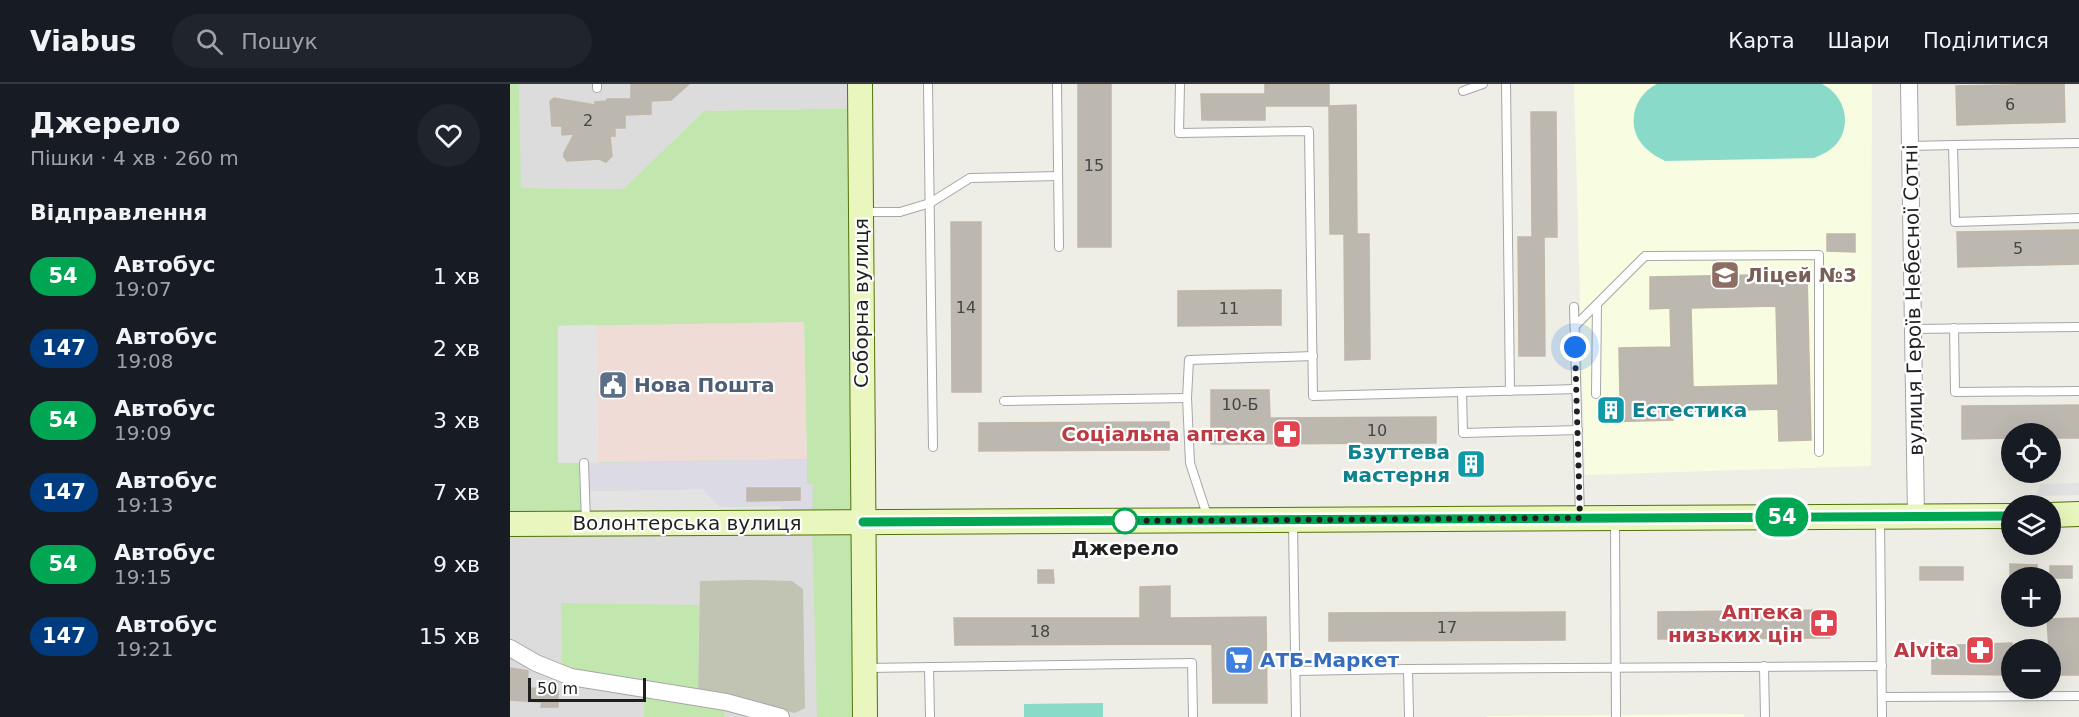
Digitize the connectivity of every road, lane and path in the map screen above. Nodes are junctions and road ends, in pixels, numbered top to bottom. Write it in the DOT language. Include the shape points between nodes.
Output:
graph roads {
  1 [pos="860,84"];
  2 [pos="928,84"];
  3 [pos="1057,84"];
  4 [pos="1179,84"];
  5 [pos="1482,84"];
  6 [pos="1506,84"];
  7 [pos="1909,84"];
  8 [pos="1463,92"];
  9 [pos="2079,143"];
  10 [pos="1953,145"];
  11 [pos="1910,146"];
  12 [pos="1058,176"];
  13 [pos="930,203"];
  14 [pos="861,212"];
  15 [pos="2079,218"];
  16 [pos="1059,247"];
  17 [pos="1596,304"];
  18 [pos="1574,307"];
  19 [pos="1575,326"];
  20 [pos="2079,327"];
  21 [pos="1954,328"];
  22 [pos="1913,329"];
  23 [pos="1312,356"];
  24 [pos="1576,389"];
  25 [pos="1510,391"];
  26 [pos="2079,391"];
  27 [pos="1462,392"];
  28 [pos="1596,394"];
  29 [pos="1187,398"];
  30 [pos="1004,401"];
  31 [pos="1578,430"];
  32 [pos="933,447"];
  33 [pos="1819,452"];
  34 [pos="584,463"];
  35 [pos="2079,514"];
  36 [pos="2061,515"];
  37 [pos="1880,516"];
  38 [pos="1916,516"];
  39 [pos="2001,516"];
  40 [pos="1580,518"];
  41 [pos="1615,518"];
  42 [pos="1208,520"];
  43 [pos="1293,520"];
  44 [pos="863,522"];
  45 [pos="586,523"];
  46 [pos="510,524"];
  47 [pos="510,648"];
  48 [pos="1764,666"];
  49 [pos="1882,666"];
  50 [pos="929,667"];
  51 [pos="1615,667"];
  52 [pos="864,668"];
  53 [pos="1408,669"];
  54 [pos="1295,671"];
  55 [pos="2079,696"];
  56 [pos="1882,698"];
  57 [pos="735,711"];
  58 [pos="781,717"];
  59 [pos="865,717"];
  60 [pos="930,717"];
  61 [pos="1192,717"];
  62 [pos="1296,717"];
  63 [pos="1409,717"];
  64 [pos="1616,717"];
  65 [pos="1765,717"];
  66 [pos="1882,717"];
  1 -- 14 [label="main road, Соборна вулиця"];
  2 -- 13 [label="lane"];
  3 -- 12 [label="lane"];
  4 -- 23 [label="lane" via="1179,133 1309,131"];
  5 -- 8 [label="lane"];
  6 -- 25 [label="lane"];
  7 -- 11 [label="street, вулиця Героїв Небесної Сотні"];
  9 -- 10 [label="lane"];
  10 -- 11 [label="lane"];
  10 -- 15 [label="lane" via="1955,222"];
  11 -- 22 [label="street, вулиця Героїв Небесної Сотні"];
  12 -- 13 [label="lane" via="970,178"];
  12 -- 16 [label="lane"];
  13 -- 14 [label="lane" via="900,212"];
  13 -- 32 [label="lane"];
  14 -- 44 [label="main road, Соборна вулиця"];
  17 -- 19 [label="lane"];
  17 -- 28 [label="lane"];
  17 -- 33 [label="lane" via="1645,255 1819,255"];
  18 -- 19 [label="lane"];
  19 -- 24 [label="lane"];
  20 -- 21 [label="lane"];
  21 -- 22 [label="lane"];
  21 -- 26 [label="lane" via="1955,392"];
  22 -- 38 [label="street, вулиця Героїв Небесної Сотні"];
  23 -- 27 [label="lane" via="1313,396"];
  23 -- 29 [label="lane" via="1189,360"];
  24 -- 25 [label="lane"];
  24 -- 31 [label="lane"];
  25 -- 27 [label="lane"];
  27 -- 31 [label="lane" via="1463,433"];
  29 -- 30 [label="lane"];
  29 -- 42 [label="lane" via="1190,464"];
  31 -- 40 [label="lane"];
  34 -- 45 [label="lane"];
  35 -- 36 [label="main road"];
  37 -- 38 [label="main road, Волонтерська вулиця"];
  37 -- 41 [label="main road, Волонтерська вулиця"];
  37 -- 49 [label="lane"];
  38 -- 39 [label="main road, Волонтерська вулиця"];
  40 -- 41 [label="main road, Волонтерська вулиця"];
  40 -- 43 [label="main road, Волонтерська вулиця"];
  41 -- 51 [label="lane"];
  42 -- 43 [label="main road, Волонтерська вулиця"];
  42 -- 44 [label="main road, Волонтерська вулиця"];
  43 -- 54 [label="lane"];
  44 -- 45 [label="main road, Волонтерська вулиця"];
  44 -- 52 [label="main road, Соборна вулиця"];
  45 -- 46 [label="main road, Волонтерська вулиця"];
  47 -- 57 [label="street" via="571,677"];
  48 -- 49 [label="lane"];
  48 -- 51 [label="lane"];
  48 -- 65 [label="lane"];
  49 -- 56 [label="lane"];
  50 -- 52 [label="lane"];
  50 -- 60 [label="lane"];
  50 -- 61 [label="lane" via="1192,663"];
  51 -- 53 [label="lane"];
  51 -- 64 [label="lane"];
  52 -- 59 [label="main road, Соборна вулиця"];
  53 -- 54 [label="lane"];
  53 -- 63 [label="lane"];
  54 -- 62 [label="lane"];
  55 -- 56 [label="lane"];
  56 -- 66 [label="lane"];
  57 -- 58 [label="street"];
}
